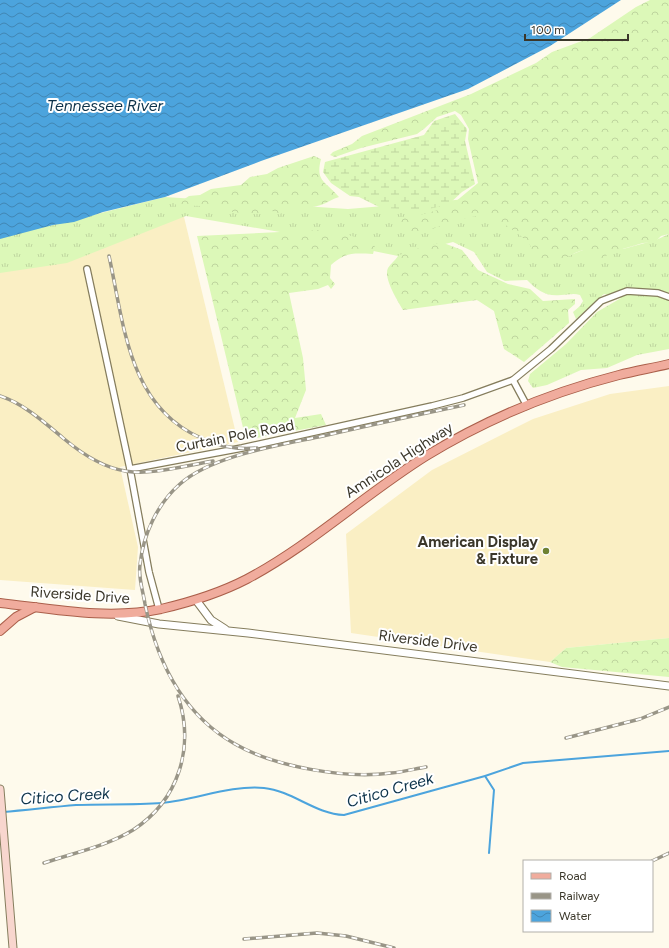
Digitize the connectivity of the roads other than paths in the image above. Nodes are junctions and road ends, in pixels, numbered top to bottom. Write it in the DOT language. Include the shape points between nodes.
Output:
graph roads {
  1 [pos="87,269"];
  2 [pos="669,297"];
  3 [pos="669,364"];
  4 [pos="513,380"];
  5 [pos="527,406"];
  6 [pos="130,469"];
  7 [pos="196,600"];
  8 [pos="0,602"];
  9 [pos="182,603"];
  10 [pos="35,606"];
  11 [pos="159,609"];
  12 [pos="107,614"];
  13 [pos="226,630"];
  14 [pos="0,631"];
  15 [pos="669,686"];
  16 [pos="0,789"];
  17 [pos="13,948"];
  1 -- 6 [label="street"];
  2 -- 4 [label="street, Curtain Pole Road" via="658,293 627,291 601,302 551,349"];
  3 -- 5 [label="main road, Amnicola Highway" via="618,375"];
  4 -- 5 [label="street"];
  4 -- 6 [label="street, Curtain Pole Road" via="432,406 242,448"];
  5 -- 7 [label="main road, Amnicola Highway" via="462,436 427,456 259,572"];
  6 -- 11 [label="street" via="148,572"];
  7 -- 9 [label="main road, Amnicola Highway"];
  7 -- 13 [label="street, Riverside Drive" via="211,620"];
  8 -- 10 [label="main road, Riverside Drive"];
  9 -- 11 [label="main road, Riverside Drive"];
  10 -- 12 [label="main road, Riverside Drive"];
  10 -- 14 [label="main road" via="16,617"];
  11 -- 12 [label="main road, Riverside Drive"];
  12 -- 13 [label="street" via="159,624"];
  13 -- 15 [label="street, Riverside Drive"];
  16 -- 17 [label="main road"];
}
